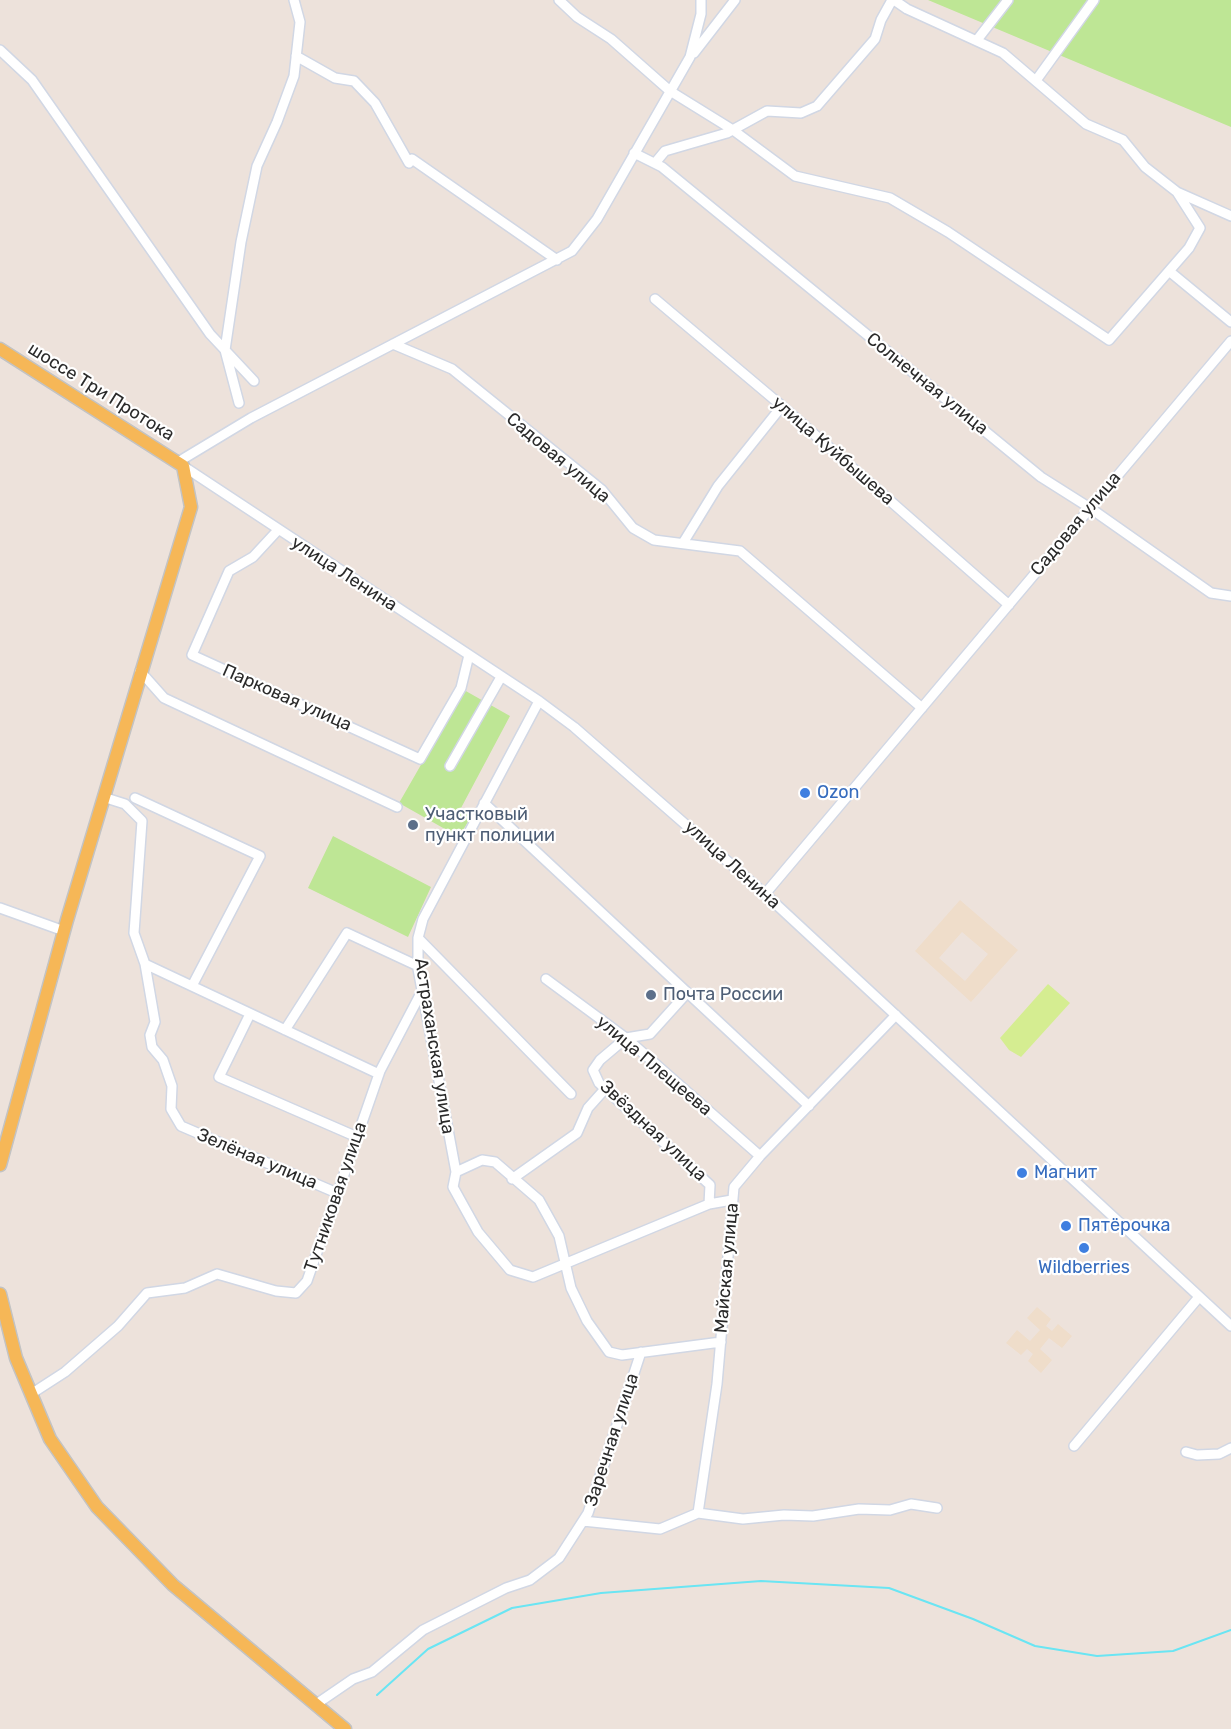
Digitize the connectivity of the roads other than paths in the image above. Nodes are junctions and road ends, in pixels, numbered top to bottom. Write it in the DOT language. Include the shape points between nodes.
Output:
graph roads {
  1 [pos="294,0"];
  2 [pos="560,0"];
  3 [pos="701,0"];
  4 [pos="735,0"];
  5 [pos="893,0"];
  6 [pos="1008,0"];
  7 [pos="1094,0"];
  8 [pos="977,40"];
  9 [pos="0,50"];
  10 [pos="296,56"];
  11 [pos="690,57"];
  12 [pos="1037,80"];
  13 [pos="670,91"];
  14 [pos="732,130"];
  15 [pos="634,153"];
  16 [pos="655,163"];
  17 [pos="1177,192"];
  18 [pos="1231,216"];
  19 [pos="557,260"];
  20 [pos="1169,271"];
  21 [pos="655,299"];
  22 [pos="1231,322"];
  23 [pos="1231,342"];
  24 [pos="393,344"];
  25 [pos="0,349"];
  26 [pos="225,350"];
  27 [pos="254,381"];
  28 [pos="239,403"];
  29 [pos="782,406"];
  30 [pos="181,464"];
  31 [pos="1090,508"];
  32 [pos="278,530"];
  33 [pos="683,543"];
  34 [pos="1231,596"];
  35 [pos="1009,605"];
  36 [pos="469,656"];
  37 [pos="140,671"];
  38 [pos="501,677"];
  39 [pos="539,701"];
  40 [pos="922,708"];
  41 [pos="450,766"];
  42 [pos="103,797"];
  43 [pos="135,798"];
  44 [pos="484,803"];
  45 [pos="396,807"];
  46 [pos="765,894"];
  47 [pos="0,908"];
  48 [pos="63,931"];
  49 [pos="418,938"];
  50 [pos="145,964"];
  51 [pos="418,966"];
  52 [pos="546,979"];
  53 [pos="192,986"];
  54 [pos="422,991"];
  55 [pos="687,993"];
  56 [pos="250,1014"];
  57 [pos="896,1015"];
  58 [pos="285,1030"];
  59 [pos="626,1038"];
  60 [pos="379,1074"];
  61 [pos="604,1089"];
  62 [pos="571,1094"];
  63 [pos="809,1106"];
  64 [pos="357,1137"];
  65 [pos="760,1156"];
  66 [pos="0,1165"];
  67 [pos="456,1172"];
  68 [pos="513,1179"];
  69 [pos="337,1193"];
  70 [pos="732,1200"];
  71 [pos="709,1204"];
  72 [pos="565,1264"];
  73 [pos="0,1294"];
  74 [pos="1199,1297"];
  75 [pos="1231,1326"];
  76 [pos="0,1332"];
  77 [pos="720,1342"];
  78 [pos="641,1352"];
  79 [pos="16,1358"];
  80 [pos="31,1394"];
  81 [pos="1074,1446"];
  82 [pos="1231,1448"];
  83 [pos="1186,1452"];
  84 [pos="937,1508"];
  85 [pos="698,1513"];
  86 [pos="583,1521"];
  87 [pos="315,1705"];
  88 [pos="345,1729"];
  1 -- 10 [label="street" via="300,22"];
  2 -- 13 [label="street"];
  3 -- 11 [label="street"];
  4 -- 11 [label="street"];
  5 -- 8 [label="street" via="955,33"];
  5 -- 14 [label="street" via="875,39 817,106 801,113 766,111"];
  6 -- 8 [label="street"];
  7 -- 12 [label="street"];
  8 -- 12 [label="street" via="1003,53"];
  9 -- 26 [label="street" via="33,80"];
  10 -- 19 [label="street" via="335,78 354,81 375,103 410,161"];
  10 -- 26 [label="street" via="294,76 256,166"];
  11 -- 13 [label="street"];
  12 -- 17 [label="street" via="1086,124 1124,140 1145,167"];
  13 -- 14 [label="street"];
  13 -- 15 [label="street"];
  14 -- 16 [label="street" via="665,151"];
  14 -- 20 [label="street" via="795,176 890,198 948,232 1109,340"];
  15 -- 16 [label="street, Солнечная улица"];
  15 -- 19 [label="street" via="597,219 573,251"];
  16 -- 31 [label="street, Солнечная улица" via="1041,477"];
  17 -- 18 [label="street"];
  17 -- 20 [label="street" via="1200,228"];
  19 -- 24 [label="street"];
  20 -- 22 [label="street"];
  21 -- 29 [label="street, улица Куйбышева"];
  23 -- 31 [label="street, Садовая улица"];
  24 -- 30 [label="street" via="251,418"];
  24 -- 33 [label="street, Садовая улица" via="452,369 602,490 633,528 654,540"];
  25 -- 30 [label="main road, шоссе Три Протока"];
  26 -- 27 [label="street"];
  26 -- 28 [label="street"];
  29 -- 33 [label="street" via="718,486"];
  29 -- 35 [label="street, улица Куйбышева"];
  30 -- 32 [label="street, улица Ленина"];
  30 -- 37 [label="main road" via="191,507"];
  31 -- 34 [label="street, Солнечная улица" via="1211,593"];
  31 -- 35 [label="street, Садовая улица"];
  32 -- 36 [label="street, улица Ленина"];
  32 -- 36 [label="street, Парковая улица" via="253,556 229,571 192,655 420,759 461,688"];
  33 -- 40 [label="street, Садовая улица" via="740,551"];
  35 -- 40 [label="street, Садовая улица"];
  36 -- 38 [label="street, улица Ленина"];
  37 -- 42 [label="main road"];
  37 -- 45 [label="street" via="164,698"];
  38 -- 39 [label="street, улица Ленина"];
  38 -- 41 [label="street"];
  39 -- 44 [label="street, Астраханская улица"];
  39 -- 46 [label="street, улица Ленина" via="666,805"];
  40 -- 46 [label="street, Садовая улица"];
  42 -- 48 [label="main road"];
  42 -- 50 [label="street, Зелёная улица" via="125,804 142,821 134,933"];
  43 -- 53 [label="street" via="260,856"];
  44 -- 49 [label="street, Астраханская улица" via="423,919"];
  44 -- 55 [label="street"];
  46 -- 57 [label="street, улица Ленина"];
  47 -- 48 [label="street"];
  48 -- 66 [label="main road"];
  49 -- 51 [label="street, Астраханская улица"];
  49 -- 62 [label="street, Звёздная улица"];
  50 -- 53 [label="street"];
  50 -- 69 [label="street, Зелёная улица" via="155,1022 150,1035 152,1047 163,1060 172,1086 171,1109 181,1126"];
  51 -- 54 [label="street, Астраханская улица"];
  51 -- 58 [label="street" via="347,933"];
  52 -- 59 [label="street, улица Плещеева"];
  53 -- 56 [label="street"];
  54 -- 60 [label="street, Тутниковая улица"];
  54 -- 67 [label="street, Астраханская улица"];
  55 -- 59 [label="street" via="650,1034"];
  55 -- 63 [label="street"];
  56 -- 58 [label="street"];
  56 -- 64 [label="street" via="219,1077"];
  57 -- 63 [label="street, Майская улица"];
  57 -- 74 [label="street, улица Ленина"];
  58 -- 60 [label="street"];
  59 -- 61 [label="street, Звёздная улица" via="600,1059 593,1070"];
  59 -- 65 [label="street, улица Плещеева"];
  60 -- 64 [label="street, Тутниковая улица"];
  61 -- 68 [label="street" via="588,1108 577,1133"];
  61 -- 71 [label="street, Звёздная улица" via="710,1185"];
  63 -- 65 [label="street, Майская улица"];
  64 -- 69 [label="street, Тутниковая улица"];
  65 -- 70 [label="street, Майская улица" via="734,1187"];
  67 -- 68 [label="street" via="482,1160 495,1161"];
  67 -- 72 [label="street, Астраханская улица" via="453,1186 478,1232 510,1270 533,1277"];
  68 -- 72 [label="street" via="539,1200 559,1236"];
  69 -- 80 [label="street, Тутниковая улица" via="307,1281 296,1293 217,1274 185,1288 147,1293 118,1326 65,1372"];
  70 -- 71 [label="street, Астраханская улица"];
  70 -- 77 [label="street, Майская улица"];
  71 -- 72 [label="street, Астраханская улица"];
  72 -- 78 [label="street" via="587,1322 609,1352"];
  73 -- 79 [label="main road"];
  74 -- 75 [label="street, улица Ленина"];
  74 -- 81 [label="street"];
  76 -- 79 [label="main road"];
  77 -- 78 [label="street"];
  77 -- 85 [label="street, Майская улица"];
  78 -- 86 [label="street, Заречная улица"];
  79 -- 80 [label="main road"];
  80 -- 87 [label="main road" via="50,1439 97,1507 173,1585"];
  82 -- 83 [label="street" via="1219,1454"];
  84 -- 85 [label="street" via="911,1504 890,1510 743,1519"];
  85 -- 86 [label="street" via="660,1529"];
  86 -- 87 [label="street, Заречная улица" via="559,1558 530,1580 423,1630 372,1672 352,1679"];
  87 -- 88 [label="main road"];
}
